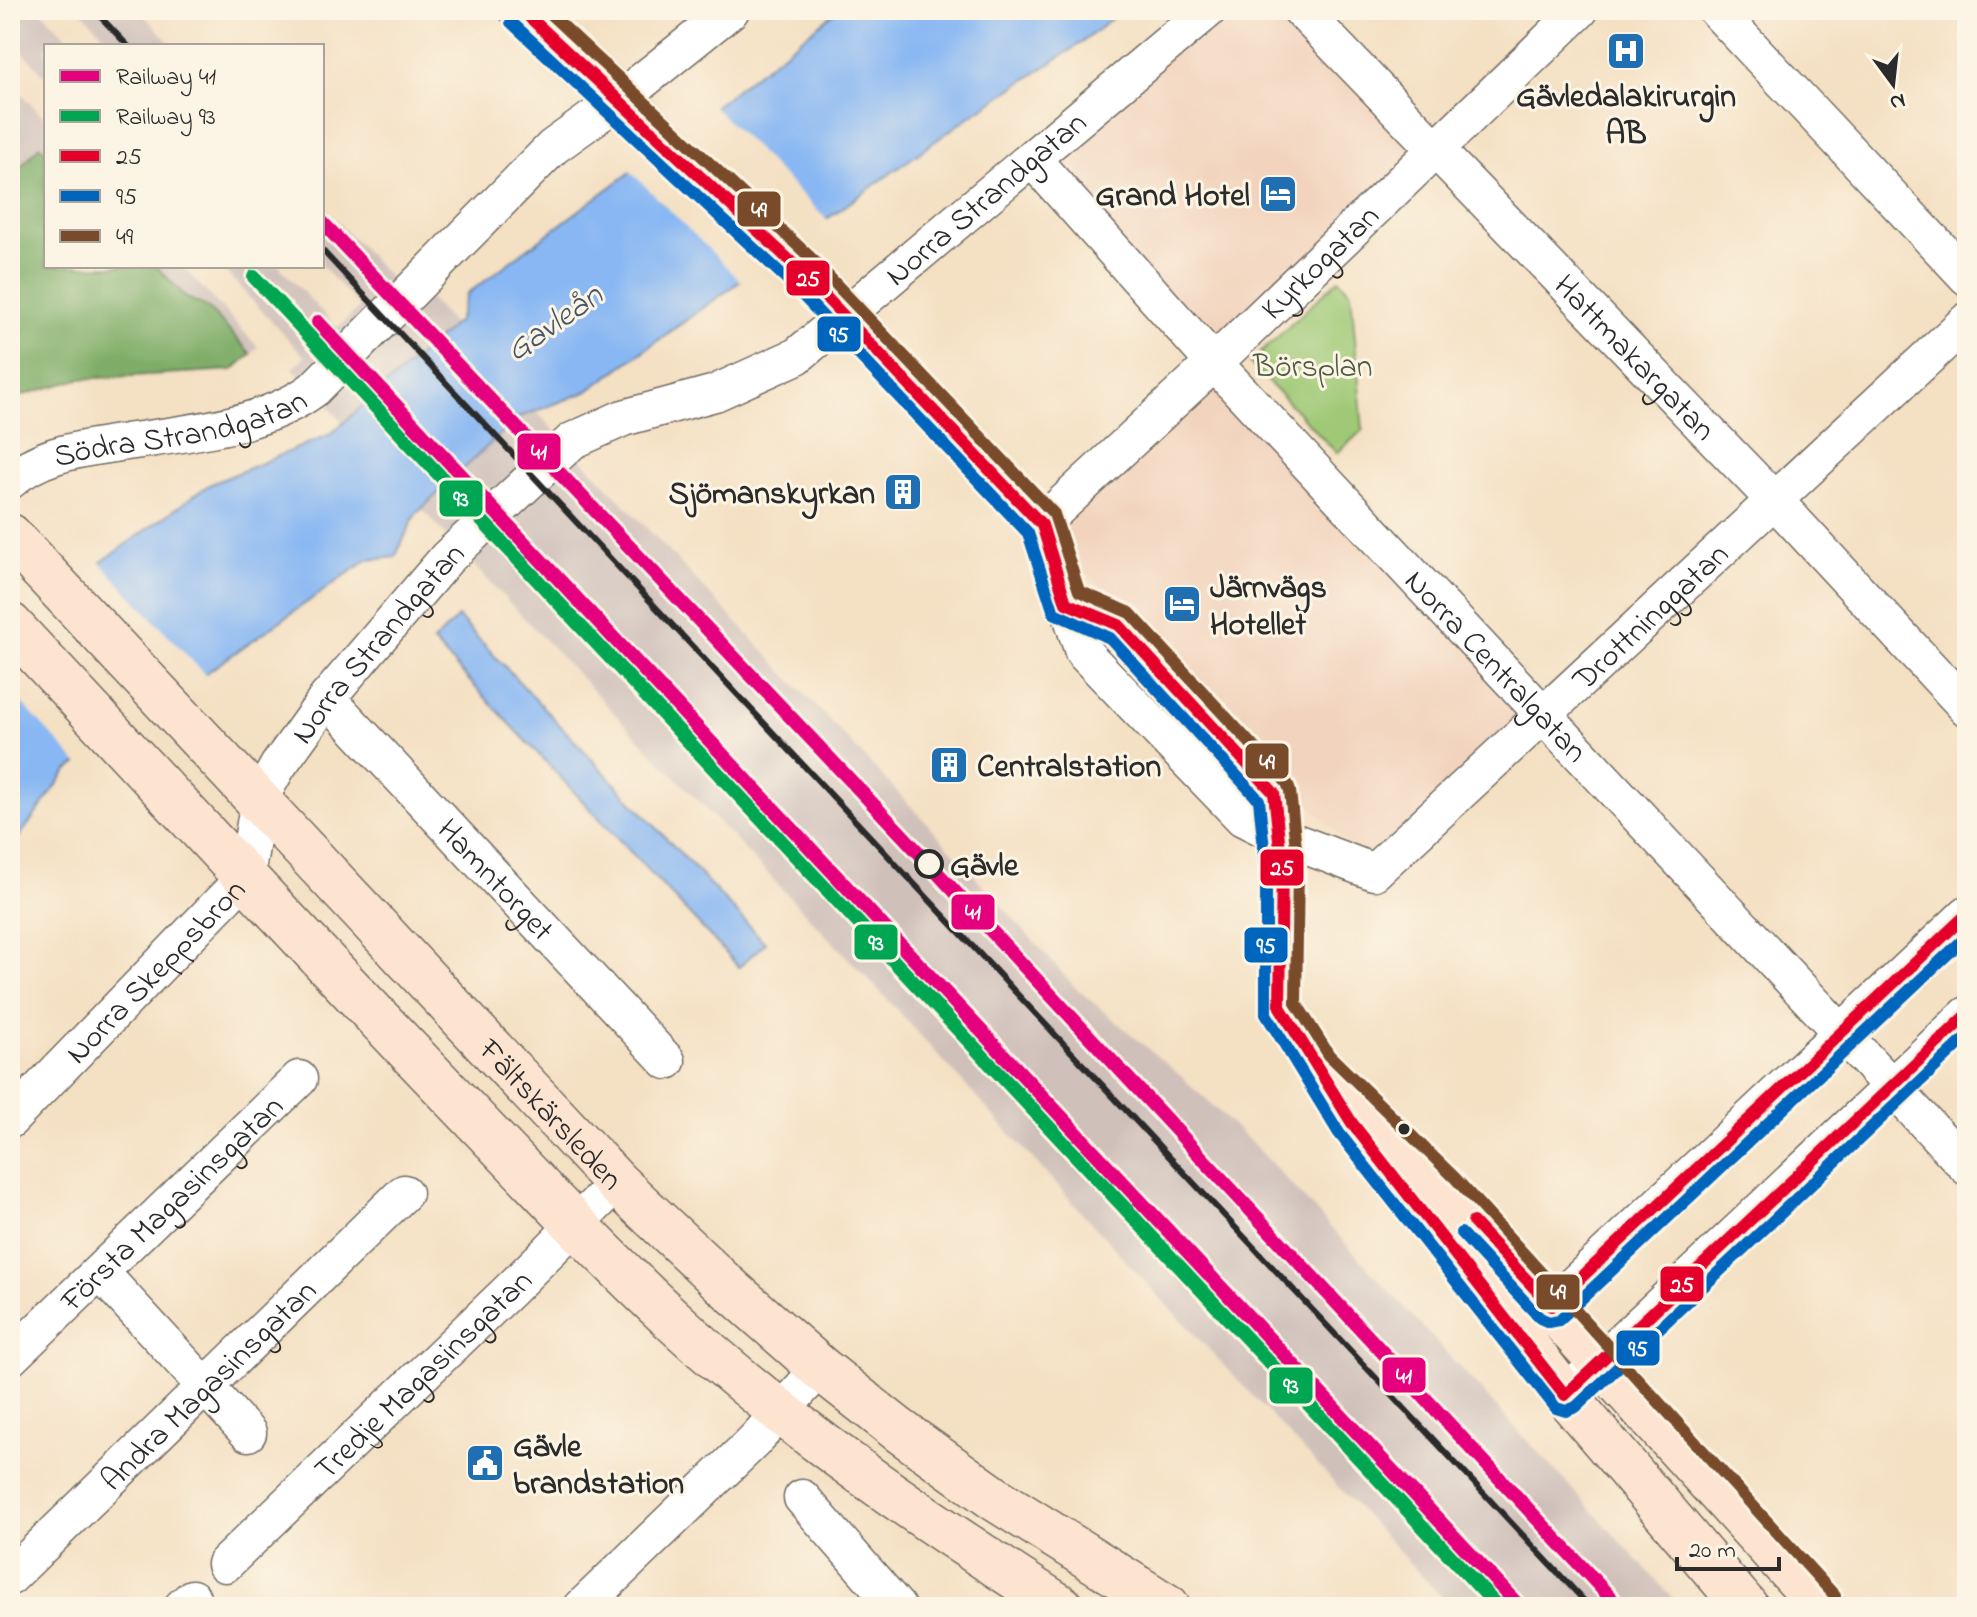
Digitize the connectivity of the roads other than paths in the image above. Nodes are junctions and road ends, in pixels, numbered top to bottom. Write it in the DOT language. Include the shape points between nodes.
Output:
graph roads {
  1 [pos="522,10"];
  2 [pos="731,10"];
  3 [pos="1208,10"];
  4 [pos="1301,10"];
  5 [pos="1580,10"];
  6 [pos="1716,10"];
  7 [pos="620,99"];
  8 [pos="1434,148"];
  9 [pos="1033,160"];
  10 [pos="1967,277"];
  11 [pos="843,315"];
  12 [pos="1967,321"];
  13 [pos="1214,363"];
  14 [pos="10,481"];
  15 [pos="1775,501"];
  16 [pos="1037,510"];
  17 [pos="22,549"];
  18 [pos="10,625"];
  19 [pos="327,698"];
  20 [pos="1967,708"];
  21 [pos="1543,714"];
  22 [pos="259,800"];
  23 [pos="1277,835"];
  24 [pos="246,876"];
  25 [pos="1967,914"];
  26 [pos="1967,1015"];
  27 [pos="1841,1033"];
  28 [pos="667,1061"];
  29 [pos="1316,1065"];
  30 [pos="299,1079"];
  31 [pos="1891,1086"];
  32 [pos="10,1120"];
  33 [pos="1967,1167"];
  34 [pos="617,1183"];
  35 [pos="404,1193"];
  36 [pos="576,1225"];
  37 [pos="100,1272"];
  38 [pos="1551,1306"];
  39 [pos="1518,1337"];
  40 [pos="10,1358"];
  41 [pos="1600,1361"];
  42 [pos="820,1368"];
  43 [pos="206,1387"];
  44 [pos="1565,1395"];
  45 [pos="782,1412"];
  46 [pos="248,1433"];
  47 [pos="802,1498"];
  48 [pos="225,1564"];
  49 [pos="10,1577"];
  50 [pos="582,1607"];
  51 [pos="897,1607"];
  52 [pos="1061,1607"];
  53 [pos="1168,1607"];
  54 [pos="1746,1607"];
  55 [pos="1823,1607"];
  1 -- 7 [label="main road"];
  2 -- 7 [label="street, Södra Strandgatan"];
  3 -- 9 [label="street, Norra Strandgatan"];
  4 -- 8 [label="street, Hattmakargatan"];
  5 -- 8 [label="street, Kyrkogatan"];
  6 -- 10 [label="street"];
  7 -- 11 [label="main road"];
  7 -- 14 [label="street, Södra Strandgatan" via="553,147 297,402 254,420 63,452"];
  8 -- 13 [label="street, Kyrkogatan"];
  8 -- 15 [label="street, Hattmakargatan"];
  9 -- 11 [label="street, Norra Strandgatan"];
  9 -- 13 [label="street, Norra Centralgatan"];
  11 -- 16 [label="main road"];
  11 -- 19 [label="street, Norra Strandgatan" via="797,356 715,393 623,418 572,441 447,558"];
  12 -- 15 [label="street, Drottninggatan"];
  13 -- 16 [label="street, Kyrkogatan"];
  13 -- 21 [label="street, Norra Centralgatan"];
  15 -- 20 [label="street, Hattmakargatan"];
  15 -- 21 [label="street, Drottninggatan"];
  16 -- 23 [label="street" via="1066,603 1119,625 1274,793"];
  17 -- 22 [label="main road, Fältskärsleden"];
  18 -- 24 [label="main road, Fältskärsleden"];
  19 -- 22 [label="street, Norra Strandgatan"];
  19 -- 28 [label="street, Hamntorget"];
  21 -- 23 [label="street, Drottninggatan" via="1374,872"];
  21 -- 27 [label="street, Norra Centralgatan"];
  22 -- 24 [label="street, Norra Skeppsbron"];
  22 -- 34 [label="main road, Fältskärsleden"];
  23 -- 29 [label="street" via="1282,867 1280,1007"];
  24 -- 32 [label="street, Norra Skeppsbron"];
  24 -- 36 [label="main road, Fältskärsleden"];
  25 -- 27 [label="street"];
  26 -- 31 [label="street"];
  27 -- 31 [label="street, Norra Centralgatan"];
  27 -- 38 [label="street"];
  29 -- 38 [label="main road" via="1443,1189"];
  29 -- 39 [label="main road" via="1352,1123"];
  30 -- 37 [label="street, Första Magasinsgatan"];
  31 -- 33 [label="street, Norra Centralgatan"];
  31 -- 41 [label="street"];
  34 -- 36 [label="street, Tredje Magasinsgatan"];
  34 -- 42 [label="main road, Fältskärsleden"];
  35 -- 43 [label="street, Andra Magasinsgatan"];
  36 -- 45 [label="main road, Fältskärsleden" via="677,1324"];
  36 -- 48 [label="street, Tredje Magasinsgatan"];
  37 -- 40 [label="street, Första Magasinsgatan"];
  37 -- 43 [label="street"];
  38 -- 39 [label="street"];
  38 -- 41 [label="main road"];
  39 -- 44 [label="main road"];
  41 -- 44 [label="street"];
  41 -- 55 [label="main road"];
  42 -- 45 [label="street"];
  42 -- 53 [label="main road, Fältskärsleden" via="994,1498"];
  43 -- 46 [label="street"];
  43 -- 49 [label="street, Andra Magasinsgatan"];
  44 -- 54 [label="main road"];
  45 -- 50 [label="street"];
  45 -- 52 [label="main road, Fältskärsleden" via="875,1484"];
  47 -- 51 [label="street"];
}
